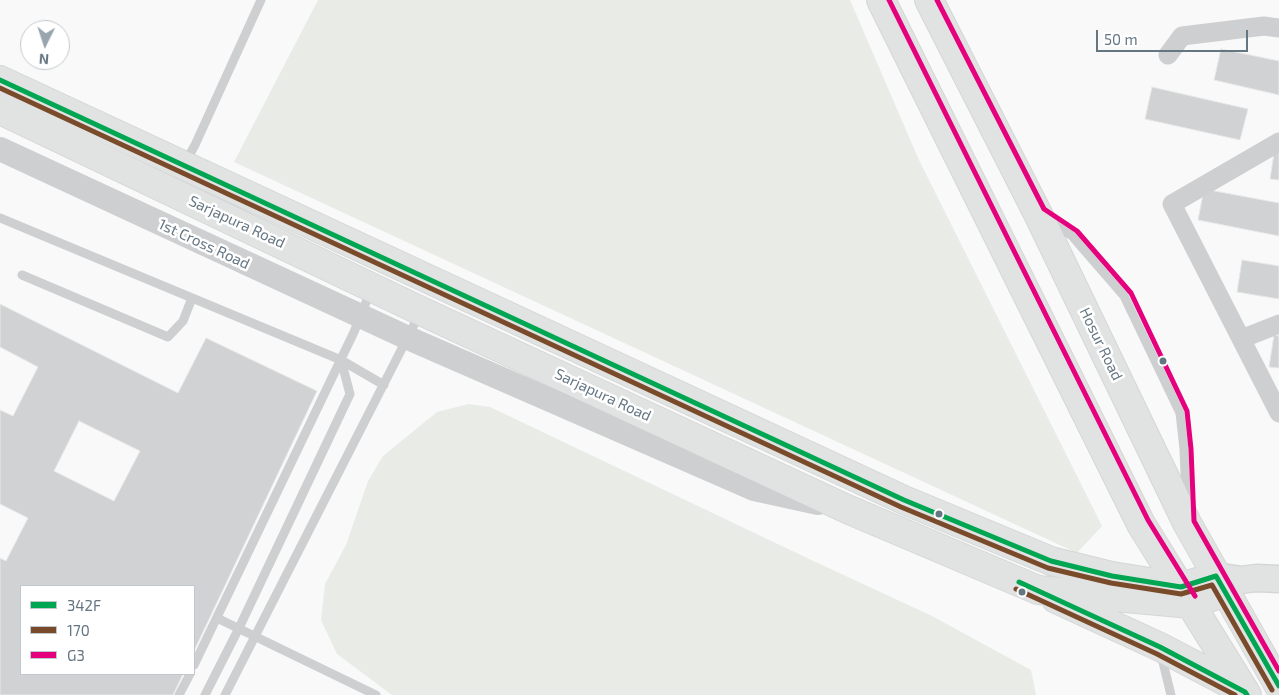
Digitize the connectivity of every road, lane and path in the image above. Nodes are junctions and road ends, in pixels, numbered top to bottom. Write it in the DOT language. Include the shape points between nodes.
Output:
graph roads {
  1 [pos="261,0"];
  2 [pos="881,0"];
  3 [pos="929,0"];
  4 [pos="1279,28"];
  5 [pos="1168,55"];
  6 [pos="0,80"];
  7 [pos="0,110"];
  8 [pos="1279,142"];
  9 [pos="0,149"];
  10 [pos="184,166"];
  11 [pos="1038,214"];
  12 [pos="0,218"];
  13 [pos="22,275"];
  14 [pos="372,287"];
  15 [pos="192,298"];
  16 [pos="421,311"];
  17 [pos="360,316"];
  18 [pos="1279,324"];
  19 [pos="408,338"];
  20 [pos="1241,339"];
  21 [pos="341,360"];
  22 [pos="384,385"];
  23 [pos="1279,413"];
  24 [pos="847,509"];
  25 [pos="1187,523"];
  26 [pos="1279,580"];
  27 [pos="1228,582"];
  28 [pos="1038,590"];
  29 [pos="1186,596"];
  30 [pos="217,618"];
  31 [pos="239,628"];
  32 [pos="255,637"];
  33 [pos="1160,647"];
  34 [pos="195,663"];
  35 [pos="189,675"];
  36 [pos="1279,686"];
  37 [pos="1246,693"];
  38 [pos="179,695"];
  39 [pos="205,695"];
  40 [pos="225,695"];
  41 [pos="376,695"];
  42 [pos="1171,695"];
  1 -- 10 [label="lane"];
  2 -- 29 [label="main road" via="1141,524"];
  3 -- 11 [label="main road, Hosur Road"];
  4 -- 5 [label="street" via="1264,26 1182,36"];
  6 -- 10 [label="main road, Sarjapura Road"];
  7 -- 14 [label="main road, Sarjapura Road"];
  8 -- 20 [label="street" via="1172,204"];
  9 -- 17 [label="street, 1st Cross Road"];
  10 -- 29 [label="main road, Sarjapura Road" via="904,500 1051,562"];
  11 -- 25 [label="main road, Hosur Road"];
  11 -- 25 [label="lane" via="1072,236 1124,296 1180,413"];
  12 -- 15 [label="lane"];
  13 -- 15 [label="lane" via="168,336 183,321"];
  14 -- 16 [label="main road, Sarjapura Road"];
  14 -- 17 [label="lane"];
  15 -- 21 [label="lane"];
  16 -- 19 [label="lane"];
  16 -- 24 [label="main road, Sarjapura Road"];
  17 -- 19 [label="street, 1st Cross Road"];
  17 -- 21 [label="lane"];
  18 -- 20 [label="street"];
  19 -- 22 [label="lane"];
  19 -- 24 [label="street, 1st Cross Road" via="754,490"];
  20 -- 23 [label="street"];
  21 -- 22 [label="lane"];
  21 -- 30 [label="lane"];
  21 -- 31 [label="lane" via="350,394"];
  22 -- 32 [label="lane"];
  24 -- 28 [label="main road, Sarjapura Road"];
  25 -- 27 [label="main road, Hosur Road"];
  26 -- 27 [label="main road" via="1256,578"];
  27 -- 29 [label="main road, Sarjapura Road"];
  27 -- 36 [label="main road, Hosur Road"];
  28 -- 29 [label="main road, Sarjapura Road"];
  28 -- 33 [label="main road"];
  29 -- 37 [label="main road"];
  30 -- 31 [label="lane"];
  30 -- 34 [label="lane"];
  31 -- 32 [label="lane"];
  31 -- 39 [label="lane"];
  32 -- 40 [label="lane"];
  32 -- 41 [label="lane"];
  33 -- 37 [label="main road"];
  33 -- 42 [label="lane"];
  35 -- 38 [label="lane"];
}
